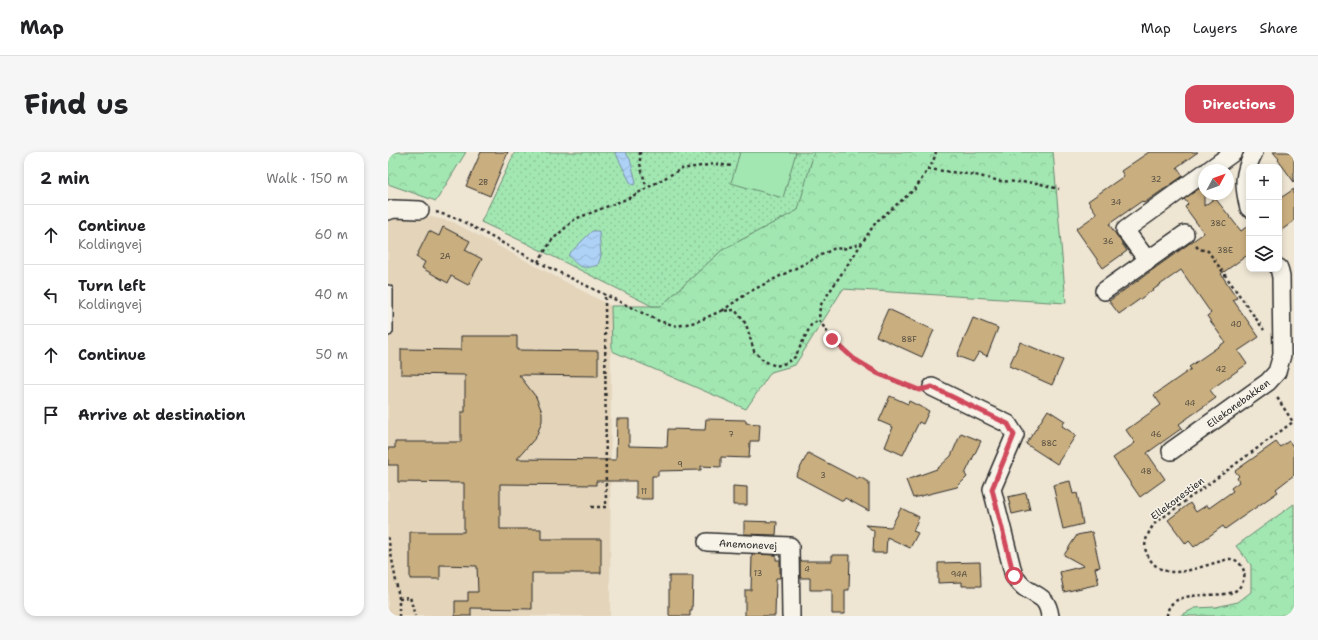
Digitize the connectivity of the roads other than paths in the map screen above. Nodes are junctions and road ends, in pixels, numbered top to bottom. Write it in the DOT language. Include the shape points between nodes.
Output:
graph roads {
  1 [pos="1234,152"];
  2 [pos="1254,152"];
  3 [pos="1217,164"];
  4 [pos="1198,177"];
  5 [pos="1247,200"];
  6 [pos="420,210"];
  7 [pos="388,211"];
  8 [pos="1185,234"];
  9 [pos="1148,261"];
  10 [pos="1280,272"];
  11 [pos="388,290"];
  12 [pos="1104,291"];
  13 [pos="388,331"];
  14 [pos="932,387"];
  15 [pos="1171,451"];
  16 [pos="707,542"];
  17 [pos="791,616"];
  18 [pos="1050,616"];
  1 -- 3 [label="street"];
  2 -- 5 [label="street" via="1247,166 1244,190"];
  4 -- 9 [label="street" via="1125,230"];
  6 -- 7 [label="street"];
  8 -- 9 [label="street"];
  9 -- 12 [label="street"];
  10 -- 15 [label="street, Ellekonebakken" via="1282,355 1277,372 1268,382"];
  11 -- 13 [label="lane"];
  14 -- 18 [label="street" via="1008,424 1014,435 992,489 1014,576 1023,587 1041,597 1049,605"];
  16 -- 17 [label="street, Anemonevej" via="790,546"];
}
